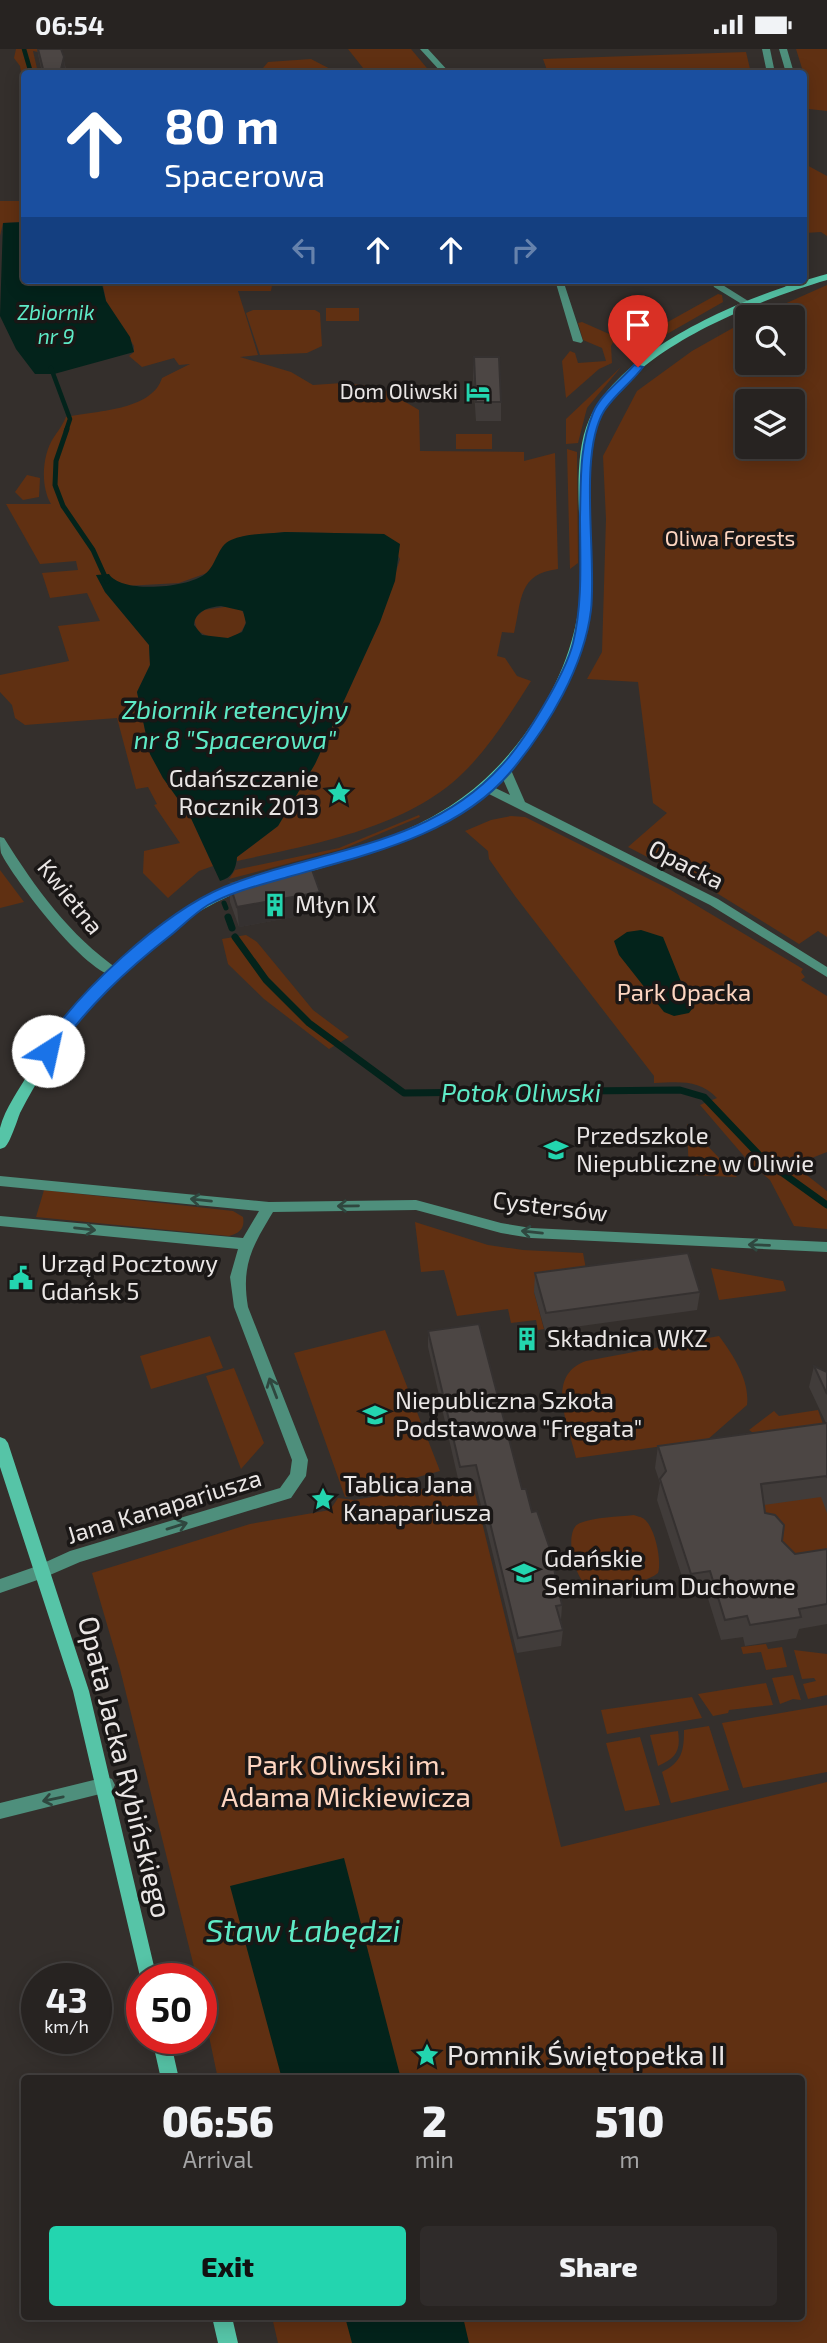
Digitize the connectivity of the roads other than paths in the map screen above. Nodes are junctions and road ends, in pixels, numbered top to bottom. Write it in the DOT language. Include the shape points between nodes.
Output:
graph roads {
  1 [pos="424,49"];
  2 [pos="766,49"];
  3 [pos="783,49"];
  4 [pos="443,70"];
  5 [pos="770,70"];
  6 [pos="789,70"];
  7 [pos="827,277"];
  8 [pos="807,283"];
  9 [pos="560,284"];
  10 [pos="717,284"];
  11 [pos="787,284"];
  12 [pos="802,284"];
  13 [pos="792,287"];
  14 [pos="748,304"];
  15 [pos="578,341"];
  16 [pos="505,770"];
  17 [pos="487,788"];
  18 [pos="520,804"];
  19 [pos="0,841"];
  20 [pos="272,878"];
  21 [pos="258,882"];
  22 [pos="114,972"];
  23 [pos="827,973"];
  24 [pos="0,1145"];
  25 [pos="0,1181"];
  26 [pos="269,1207"];
  27 [pos="0,1221"];
  28 [pos="246,1244"];
  29 [pos="827,1247"];
  30 [pos="0,1443"];
  31 [pos="43,1571"];
  32 [pos="0,1586"];
  33 [pos="106,1786"];
  34 [pos="0,1811"];
  35 [pos="145,1963"];
  36 [pos="164,2054"];
  37 [pos="169,2075"];
  38 [pos="223,2320"];
  39 [pos="228,2343"];
  1 -- 4 [label="street"];
  2 -- 5 [label="street"];
  3 -- 6 [label="street"];
  7 -- 8 [label="main road"];
  9 -- 15 [label="street"];
  10 -- 14 [label="street"];
  11 -- 13 [label="street"];
  12 -- 13 [label="main road"];
  13 -- 14 [label="main road"];
  14 -- 16 [label="main road" via="638,367 599,410 587,447 585,608 579,646 540,723"];
  16 -- 17 [label="main road"];
  16 -- 18 [label="street"];
  17 -- 18 [label="street, Opacka"];
  17 -- 20 [label="main road" via="417,831"];
  18 -- 23 [label="street, Opacka" via="714,902"];
  19 -- 22 [label="street, Kwietna" via="41,902 87,954"];
  21 -- 22 [label="main road" via="231,889 190,910"];
  22 -- 24 [label="main road" via="70,1019 37,1067"];
  26 -- 25 [label="street, Cystersów, one-way"];
  26 -- 28 [label="street"];
  29 -- 26 [label="street, Cystersów, one-way" via="531,1233 416,1205"];
  27 -- 28 [label="street, one-way"];
  31 -- 28 [label="street, Jana Kanapariusza, one-way" via="76,1556 285,1493 299,1476 300,1459 235,1281"];
  30 -- 31 [label="main road, Opata Jacka Rybińskiego"];
  31 -- 32 [label="street, Jana Kanapariusza"];
  31 -- 33 [label="main road, Opata Jacka Rybińskiego"];
  33 -- 34 [label="street, one-way"];
  33 -- 35 [label="main road, Opata Jacka Rybińskiego"];
  36 -- 37 [label="main road"];
  38 -- 39 [label="main road"];
}
